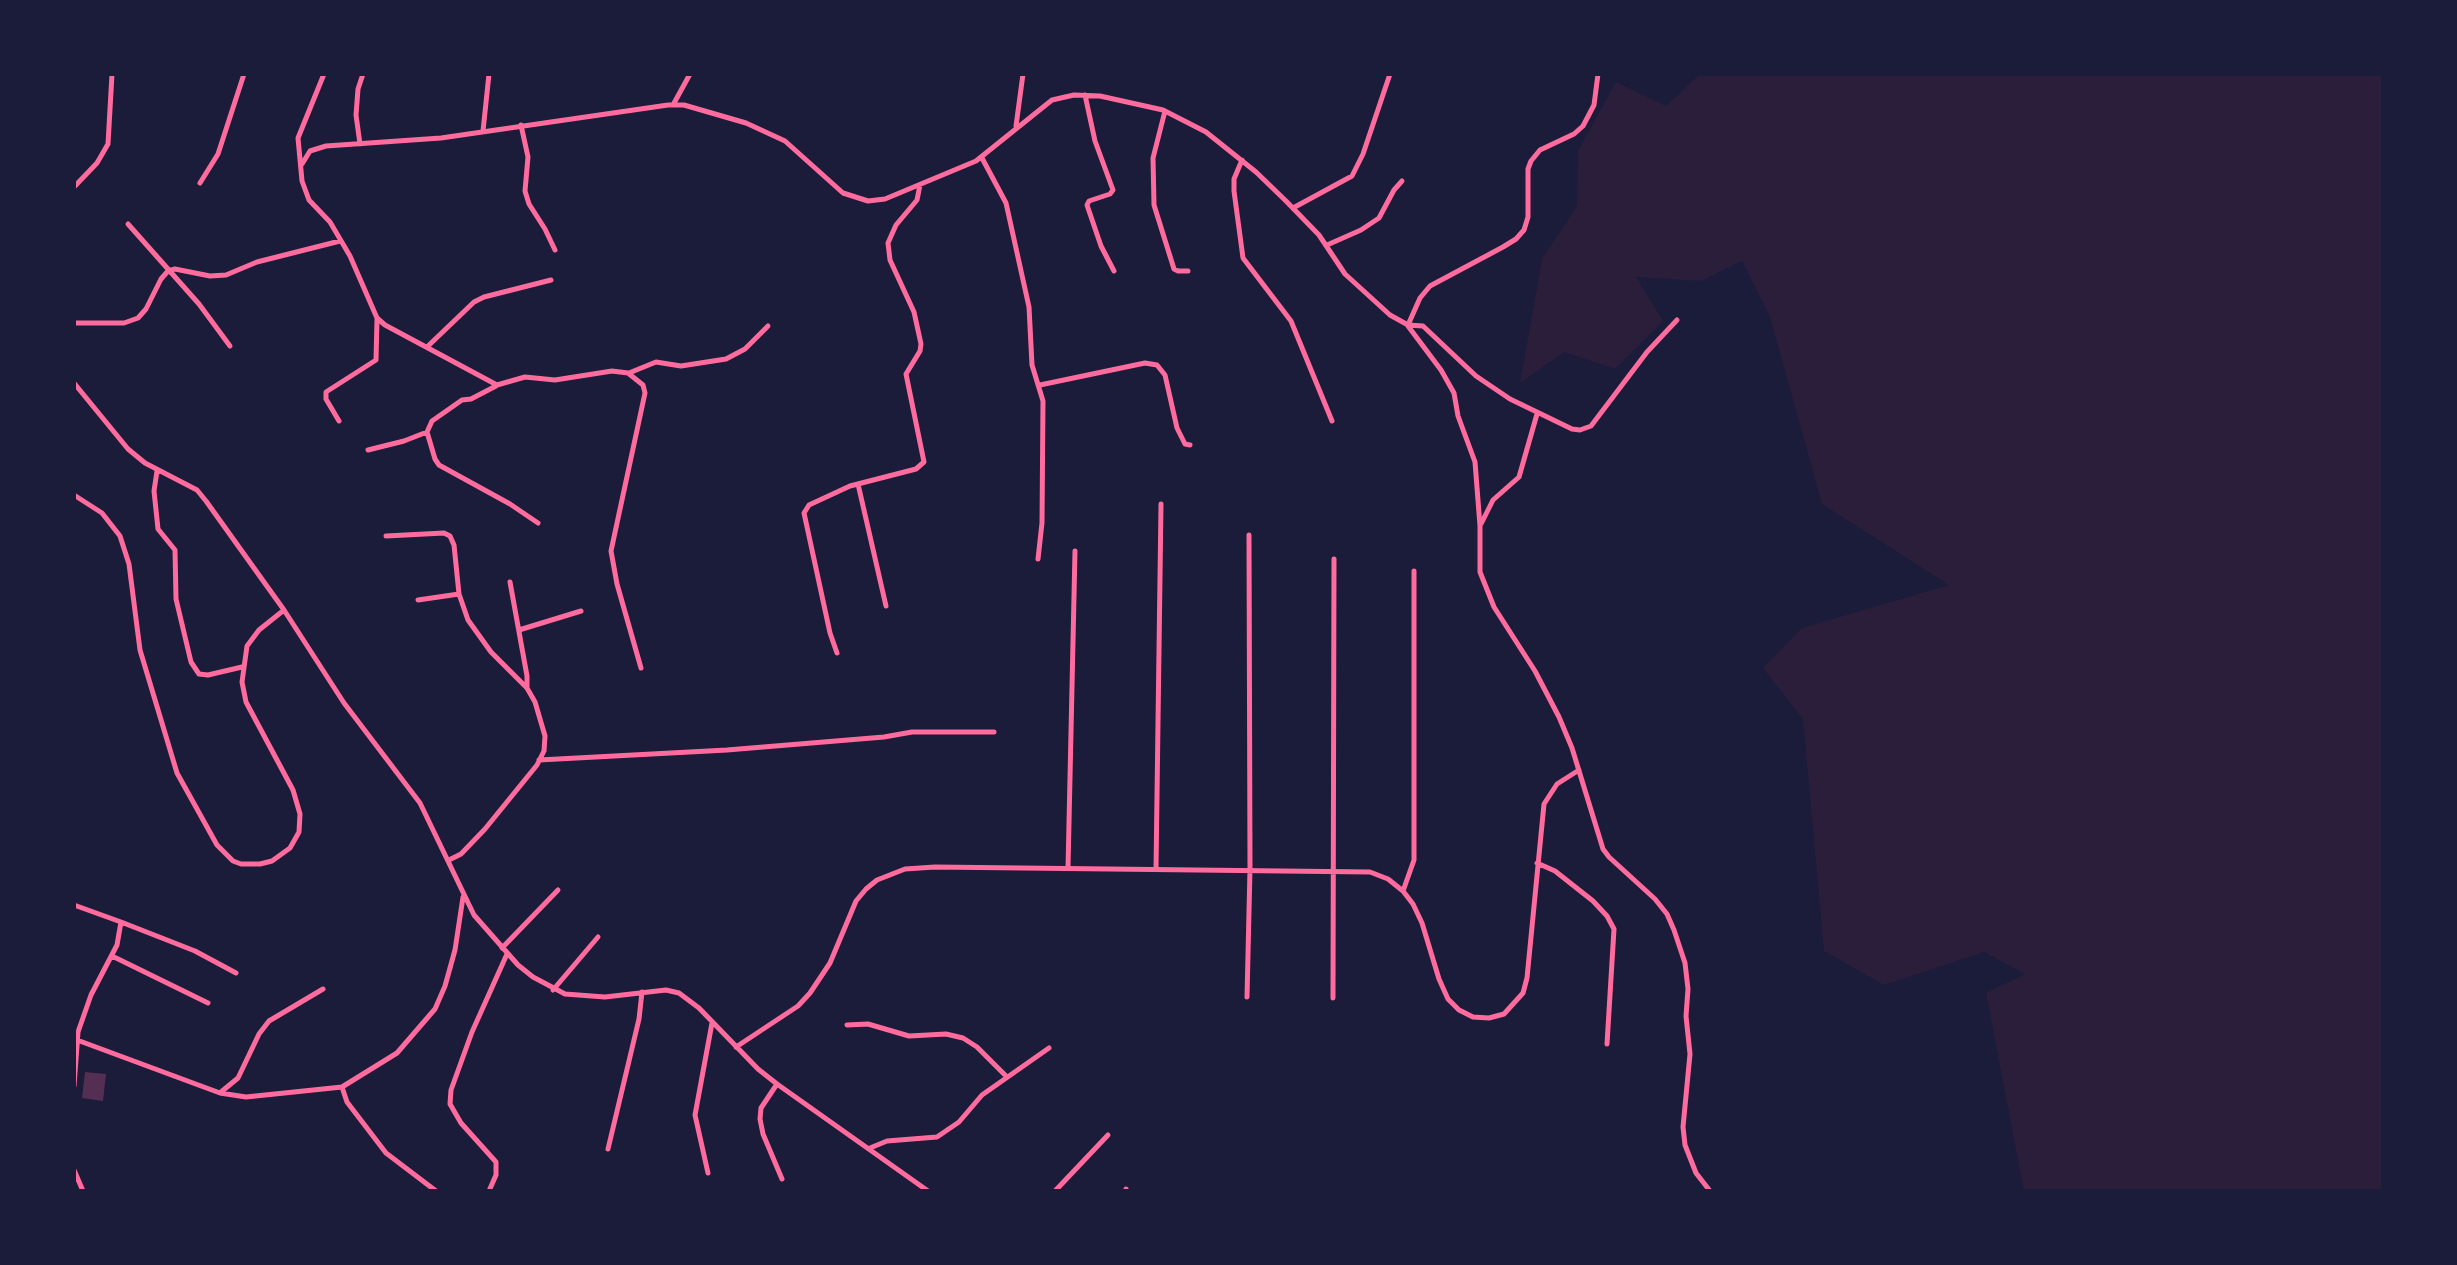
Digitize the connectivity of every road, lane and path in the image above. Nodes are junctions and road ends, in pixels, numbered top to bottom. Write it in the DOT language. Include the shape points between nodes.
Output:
graph roads {
  1 [pos="112,74"];
  2 [pos="244,74"];
  3 [pos="324,74"];
  4 [pos="363,74"];
  5 [pos="489,74"];
  6 [pos="690,74"];
  7 [pos="1023,74"];
  8 [pos="1390,74"];
  9 [pos="1598,74"];
  10 [pos="1085,95"];
  11 [pos="673,105"];
  12 [pos="1165,111"];
  13 [pos="521,125"];
  14 [pos="1016,127"];
  15 [pos="483,131"];
  16 [pos="360,144"];
  17 [pos="982,158"];
  18 [pos="1242,160"];
  19 [pos="302,164"];
  20 [pos="1402,181"];
  21 [pos="200,183"];
  22 [pos="920,185"];
  23 [pos="74,187"];
  24 [pos="1293,208"];
  25 [pos="128,224"];
  26 [pos="340,241"];
  27 [pos="1327,245"];
  28 [pos="555,250"];
  29 [pos="168,271"];
  30 [pos="1114,271"];
  31 [pos="1188,271"];
  32 [pos="551,280"];
  33 [pos="377,318"];
  34 [pos="1677,320"];
  35 [pos="74,323"];
  36 [pos="1408,325"];
  37 [pos="768,326"];
  38 [pos="230,346"];
  39 [pos="427,347"];
  40 [pos="628,373"];
  41 [pos="74,383"];
  42 [pos="497,385"];
  43 [pos="1040,385"];
  44 [pos="1537,414"];
  45 [pos="339,421"];
  46 [pos="1332,421"];
  47 [pos="427,432"];
  48 [pos="1190,445"];
  49 [pos="368,450"];
  50 [pos="157,470"];
  51 [pos="858,484"];
  52 [pos="74,495"];
  53 [pos="1161,504"];
  54 [pos="538,523"];
  55 [pos="1480,526"];
  56 [pos="1249,535"];
  57 [pos="386,536"];
  58 [pos="1075,551"];
  59 [pos="1038,559"];
  60 [pos="1334,559"];
  61 [pos="1414,571"];
  62 [pos="510,582"];
  63 [pos="459,594"];
  64 [pos="418,600"];
  65 [pos="886,606"];
  66 [pos="284,610"];
  67 [pos="581,611"];
  68 [pos="519,630"];
  69 [pos="837,653"];
  70 [pos="242,667"];
  71 [pos="641,668"];
  72 [pos="527,688"];
  73 [pos="994,732"];
  74 [pos="539,760"];
  75 [pos="1579,770"];
  76 [pos="449,860"];
  77 [pos="1537,863"];
  78 [pos="1068,868"];
  79 [pos="1156,869"];
  80 [pos="1250,869"];
  81 [pos="1333,871"];
  82 [pos="558,890"];
  83 [pos="1403,891"];
  84 [pos="463,896"];
  85 [pos="74,905"];
  86 [pos="121,922"];
  87 [pos="598,937"];
  88 [pos="502,948"];
  89 [pos="507,954"];
  90 [pos="112,956"];
  91 [pos="236,973"];
  92 [pos="323,989"];
  93 [pos="553,990"];
  94 [pos="642,992"];
  95 [pos="1247,997"];
  96 [pos="1333,998"];
  97 [pos="208,1003"];
  98 [pos="712,1022"];
  99 [pos="847,1025"];
  100 [pos="77,1040"];
  101 [pos="1607,1044"];
  102 [pos="736,1047"];
  103 [pos="1049,1048"];
  104 [pos="1006,1076"];
  105 [pos="777,1084"];
  106 [pos="74,1086"];
  107 [pos="342,1087"];
  108 [pos="220,1093"];
  109 [pos="1108,1135"];
  110 [pos="870,1148"];
  111 [pos="608,1149"];
  112 [pos="74,1170"];
  113 [pos="708,1173"];
  114 [pos="782,1179"];
  115 [pos="83,1191"];
  116 [pos="436,1191"];
  117 [pos="489,1191"];
  118 [pos="928,1191"];
  119 [pos="1055,1191"];
  120 [pos="1710,1191"];
  1 -- 23 [label="street" via="108,144"];
  2 -- 21 [label="street" via="218,154"];
  3 -- 19 [label="street" via="298,138"];
  4 -- 16 [label="street" via="356,115"];
  5 -- 15 [label="street"];
  6 -- 11 [label="street"];
  7 -- 14 [label="street"];
  8 -- 24 [label="street" via="1352,176"];
  9 -- 36 [label="street" via="1594,105 1583,126 1540,150 1531,161 1524,230 1430,286"];
  10 -- 12 [label="street"];
  10 -- 14 [label="street" via="1052,100"];
  10 -- 30 [label="street" via="1113,190 1087,205"];
  11 -- 13 [label="street"];
  11 -- 22 [label="street" via="702,108 771,133 852,197 885,199"];
  12 -- 18 [label="street" via="1206,132"];
  12 -- 31 [label="street" via="1153,158 1154,205 1174,269"];
  13 -- 15 [label="street"];
  13 -- 28 [label="street" via="528,157 525,191"];
  14 -- 17 [label="street"];
  15 -- 16 [label="street"];
  16 -- 19 [label="street" via="318,148"];
  17 -- 22 [label="street"];
  17 -- 43 [label="street" via="1006,203 1029,307 1032,365"];
  18 -- 24 [label="street"];
  18 -- 46 [label="street" via="1234,191 1243,258 1291,321"];
  19 -- 26 [label="street" via="309,200"];
  20 -- 27 [label="street" via="1379,218"];
  22 -- 51 [label="street" via="917,200 888,243 921,344 906,374 924,462 916,469"];
  24 -- 27 [label="street"];
  25 -- 29 [label="street"];
  26 -- 29 [label="street" via="226,275"];
  26 -- 33 [label="street"];
  27 -- 36 [label="street" via="1345,274"];
  29 -- 35 [label="street" via="138,318"];
  29 -- 38 [label="street"];
  32 -- 39 [label="street" via="474,302"];
  33 -- 39 [label="street"];
  33 -- 45 [label="street" via="376,360 326,392"];
  34 -- 44 [label="street" via="1591,426 1572,429"];
  36 -- 44 [label="street" via="1423,326 1476,376"];
  36 -- 55 [label="street" via="1454,393 1475,462"];
  37 -- 40 [label="street" via="726,359 681,366 656,362"];
  39 -- 42 [label="street"];
  40 -- 42 [label="street" via="600,371 555,380 525,377"];
  40 -- 71 [label="street" via="645,393 611,551"];
  41 -- 50 [label="street" via="128,449"];
  42 -- 47 [label="street" via="447,410"];
  43 -- 48 [label="street" via="1157,365 1165,375 1177,428"];
  43 -- 59 [label="street" via="1044,438"];
  44 -- 55 [label="street" via="1519,477 1493,500"];
  47 -- 49 [label="street"];
  47 -- 54 [label="street" via="439,465"];
  50 -- 66 [label="street" via="197,490"];
  50 -- 70 [label="street" via="158,529 175,550 176,599 191,662 199,674 208,675"];
  51 -- 65 [label="street"];
  51 -- 69 [label="street" via="809,505 804,513"];
  52 -- 70 [label="street" via="102,513 120,536 129,564 140,650 177,773 217,845 233,861 249,865 272,861 290,848 299,832 300,814 293,790 246,702"];
  53 -- 79 [label="street"];
  55 -- 75 [label="street" via="1480,572 1487,590 1546,691"];
  56 -- 80 [label="street"];
  57 -- 63 [label="street" via="450,536"];
  58 -- 78 [label="street"];
  60 -- 81 [label="street"];
  61 -- 83 [label="street" via="1414,860"];
  62 -- 68 [label="street"];
  63 -- 64 [label="street"];
  63 -- 72 [label="street" via="479,637"];
  66 -- 70 [label="street" via="247,646"];
  66 -- 76 [label="street" via="344,703 420,803"];
  67 -- 68 [label="street"];
  68 -- 72 [label="street"];
  72 -- 74 [label="street" via="545,736"];
  73 -- 74 [label="street" via="927,731 727,750"];
  74 -- 76 [label="street" via="485,829"];
  75 -- 77 [label="street" via="1557,784 1544,804"];
  75 -- 120 [label="street" via="1603,849 1667,914 1685,963 1690,1054 1683,1127 1696,1173"];
  76 -- 84 [label="street"];
  77 -- 83 [label="street" via="1523,993 1504,1014 1489,1018 1473,1017 1448,999 1422,923"];
  77 -- 101 [label="street" via="1593,901 1614,929"];
  78 -- 79 [label="street"];
  78 -- 102 [label="street" via="905,869 877,880 856,901 830,963 810,993"];
  79 -- 80 [label="street"];
  80 -- 81 [label="street"];
  80 -- 95 [label="street"];
  81 -- 83 [label="street" via="1370,872"];
  81 -- 96 [label="street"];
  82 -- 88 [label="street"];
  84 -- 88 [label="street"];
  84 -- 107 [label="street" via="455,950 435,1009 397,1053"];
  85 -- 86 [label="street"];
  86 -- 90 [label="street"];
  86 -- 91 [label="street"];
  87 -- 93 [label="street"];
  88 -- 89 [label="street"];
  89 -- 93 [label="street"];
  89 -- 117 [label="street" via="451,1090 450,1104 461,1123 496,1162"];
  90 -- 97 [label="street"];
  90 -- 100 [label="street" via="91,995"];
  92 -- 108 [label="street" via="269,1021 238,1078"];
  93 -- 94 [label="street" via="605,997"];
  94 -- 98 [label="street" via="679,993"];
  94 -- 111 [label="street"];
  98 -- 102 [label="street"];
  98 -- 113 [label="street" via="695,1115"];
  99 -- 104 [label="street" via="868,1024 909,1036 963,1038"];
  100 -- 106 [label="street"];
  100 -- 108 [label="street"];
  102 -- 105 [label="street"];
  103 -- 104 [label="street"];
  104 -- 110 [label="street" via="937,1137 887,1141"];
  105 -- 110 [label="street"];
  105 -- 114 [label="street" via="760,1119"];
  107 -- 108 [label="street" via="246,1097"];
  107 -- 116 [label="street" via="347,1102 386,1153"];
  109 -- 119 [label="street"];
  110 -- 118 [label="street"];
  112 -- 115 [label="street"];
}
